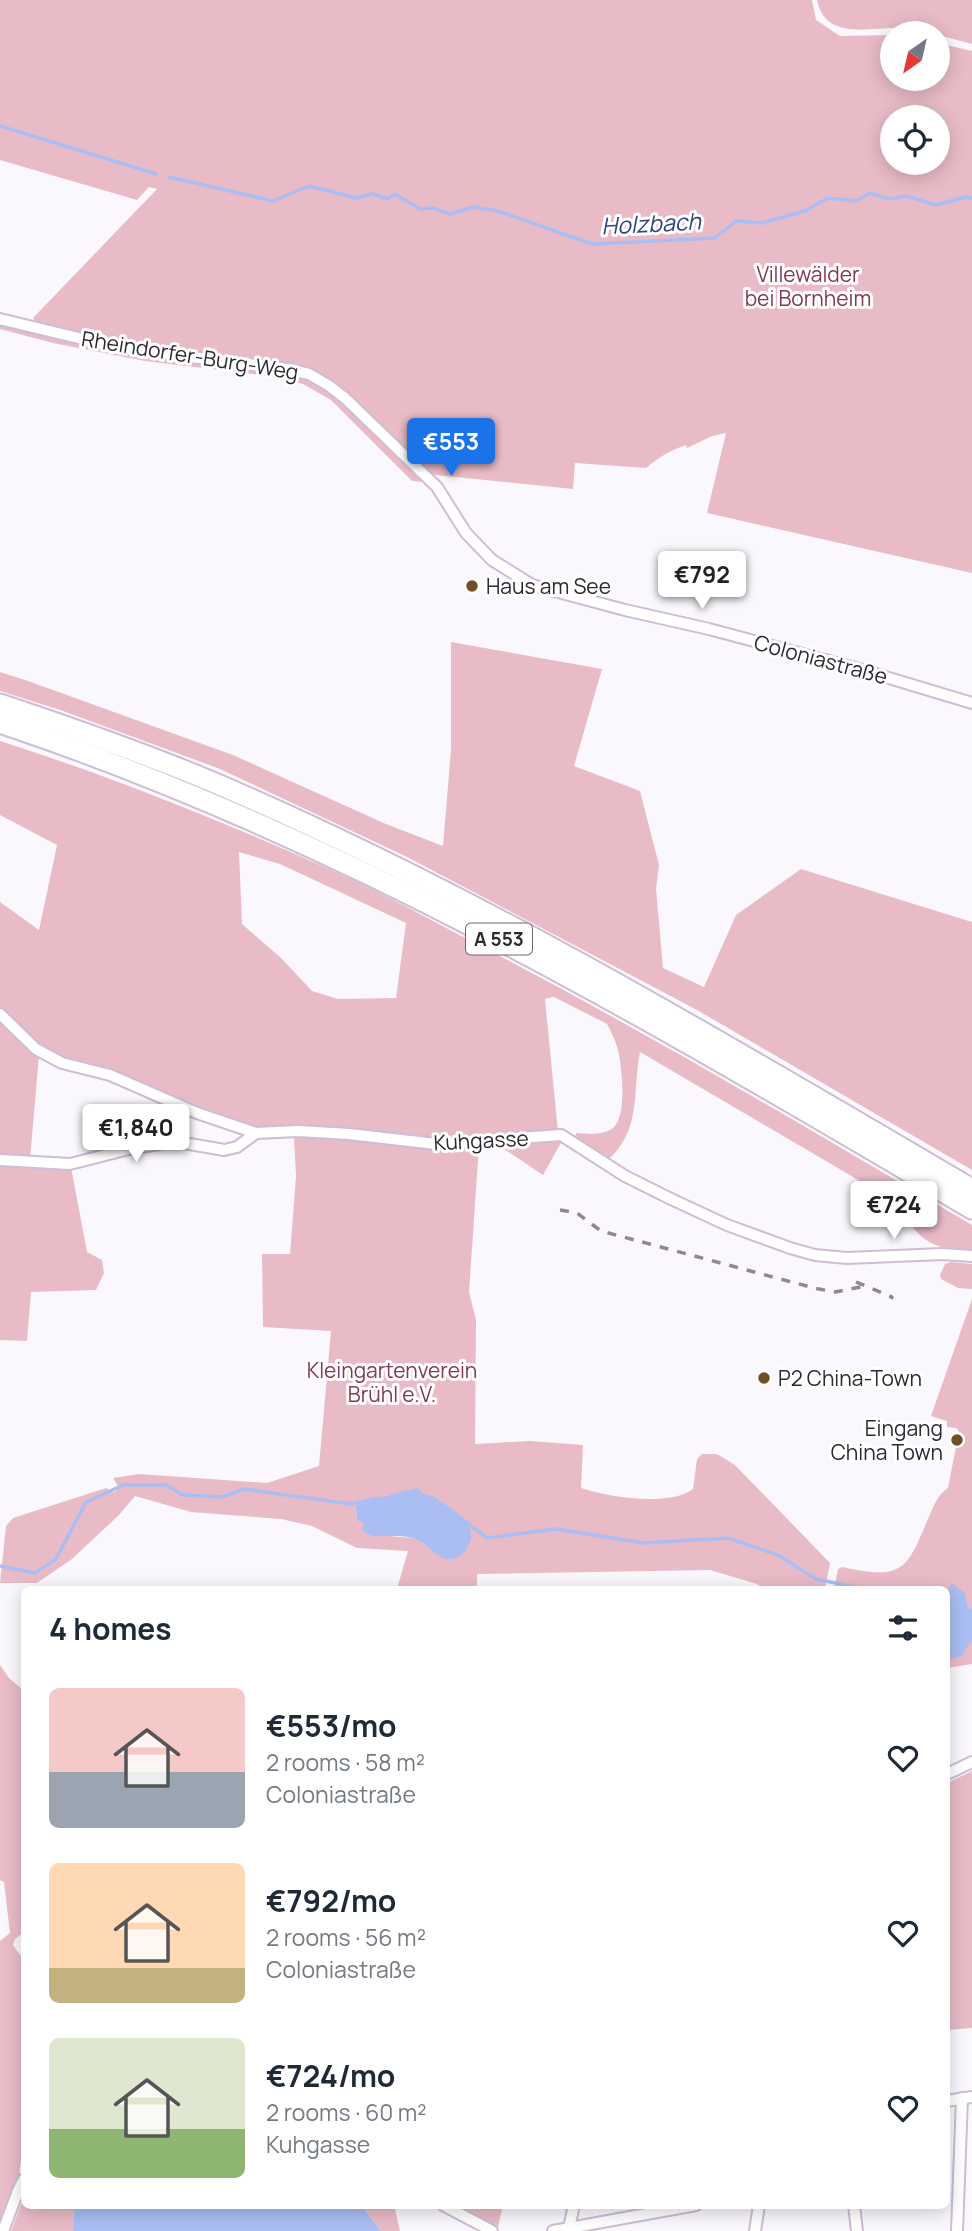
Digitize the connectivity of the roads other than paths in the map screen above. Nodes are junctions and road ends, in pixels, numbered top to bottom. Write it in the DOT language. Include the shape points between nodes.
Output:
graph roads {
  1 [pos="0,319"];
  2 [pos="426,477"];
  3 [pos="972,703"];
  4 [pos="0,704"];
  5 [pos="0,723"];
  6 [pos="0,1014"];
  7 [pos="256,1133"];
  8 [pos="0,1160"];
  9 [pos="972,1189"];
  10 [pos="972,1209"];
  11 [pos="972,1256"];
  12 [pos="972,1762"];
  13 [pos="950,1773"];
  14 [pos="967,2098"];
  15 [pos="21,2185"];
  16 [pos="451,2209"];
  17 [pos="572,2209"];
  18 [pos="674,2209"];
  19 [pos="758,2209"];
  20 [pos="854,2209"];
  21 [pos="569,2228"];
  22 [pos="3,2231"];
  23 [pos="492,2231"];
  24 [pos="553,2231"];
  25 [pos="755,2231"];
  26 [pos="857,2231"];
  27 [pos="957,2231"];
  1 -- 2 [label="street, Rheindorfer-Burg-Weg" via="120,348 309,374 345,398"];
  2 -- 3 [label="street, Coloniastraße" via="438,487 466,533 492,560 533,584"];
  4 -- 9 [label="highway, A 553" via="228,789 421,880 607,977"];
  5 -- 10 [label="highway, A 553" via="210,801 402,890 690,1043"];
  6 -- 7 [label="street" via="36,1049 62,1063 110,1076"];
  7 -- 8 [label="street, Kuhgasse" via="224,1150 170,1142 70,1164"];
  7 -- 11 [label="street, Kuhgasse" via="354,1134 436,1144 561,1135 670,1199 790,1248 847,1258"];
  12 -- 13 [label="street"];
  14 -- 27 [label="street"];
  15 -- 22 [label="street"];
  16 -- 23 [label="street"];
  17 -- 21 [label="street"];
  18 -- 21 [label="street"];
  19 -- 25 [label="street"];
  20 -- 26 [label="street"];
  21 -- 24 [label="street"];
}
